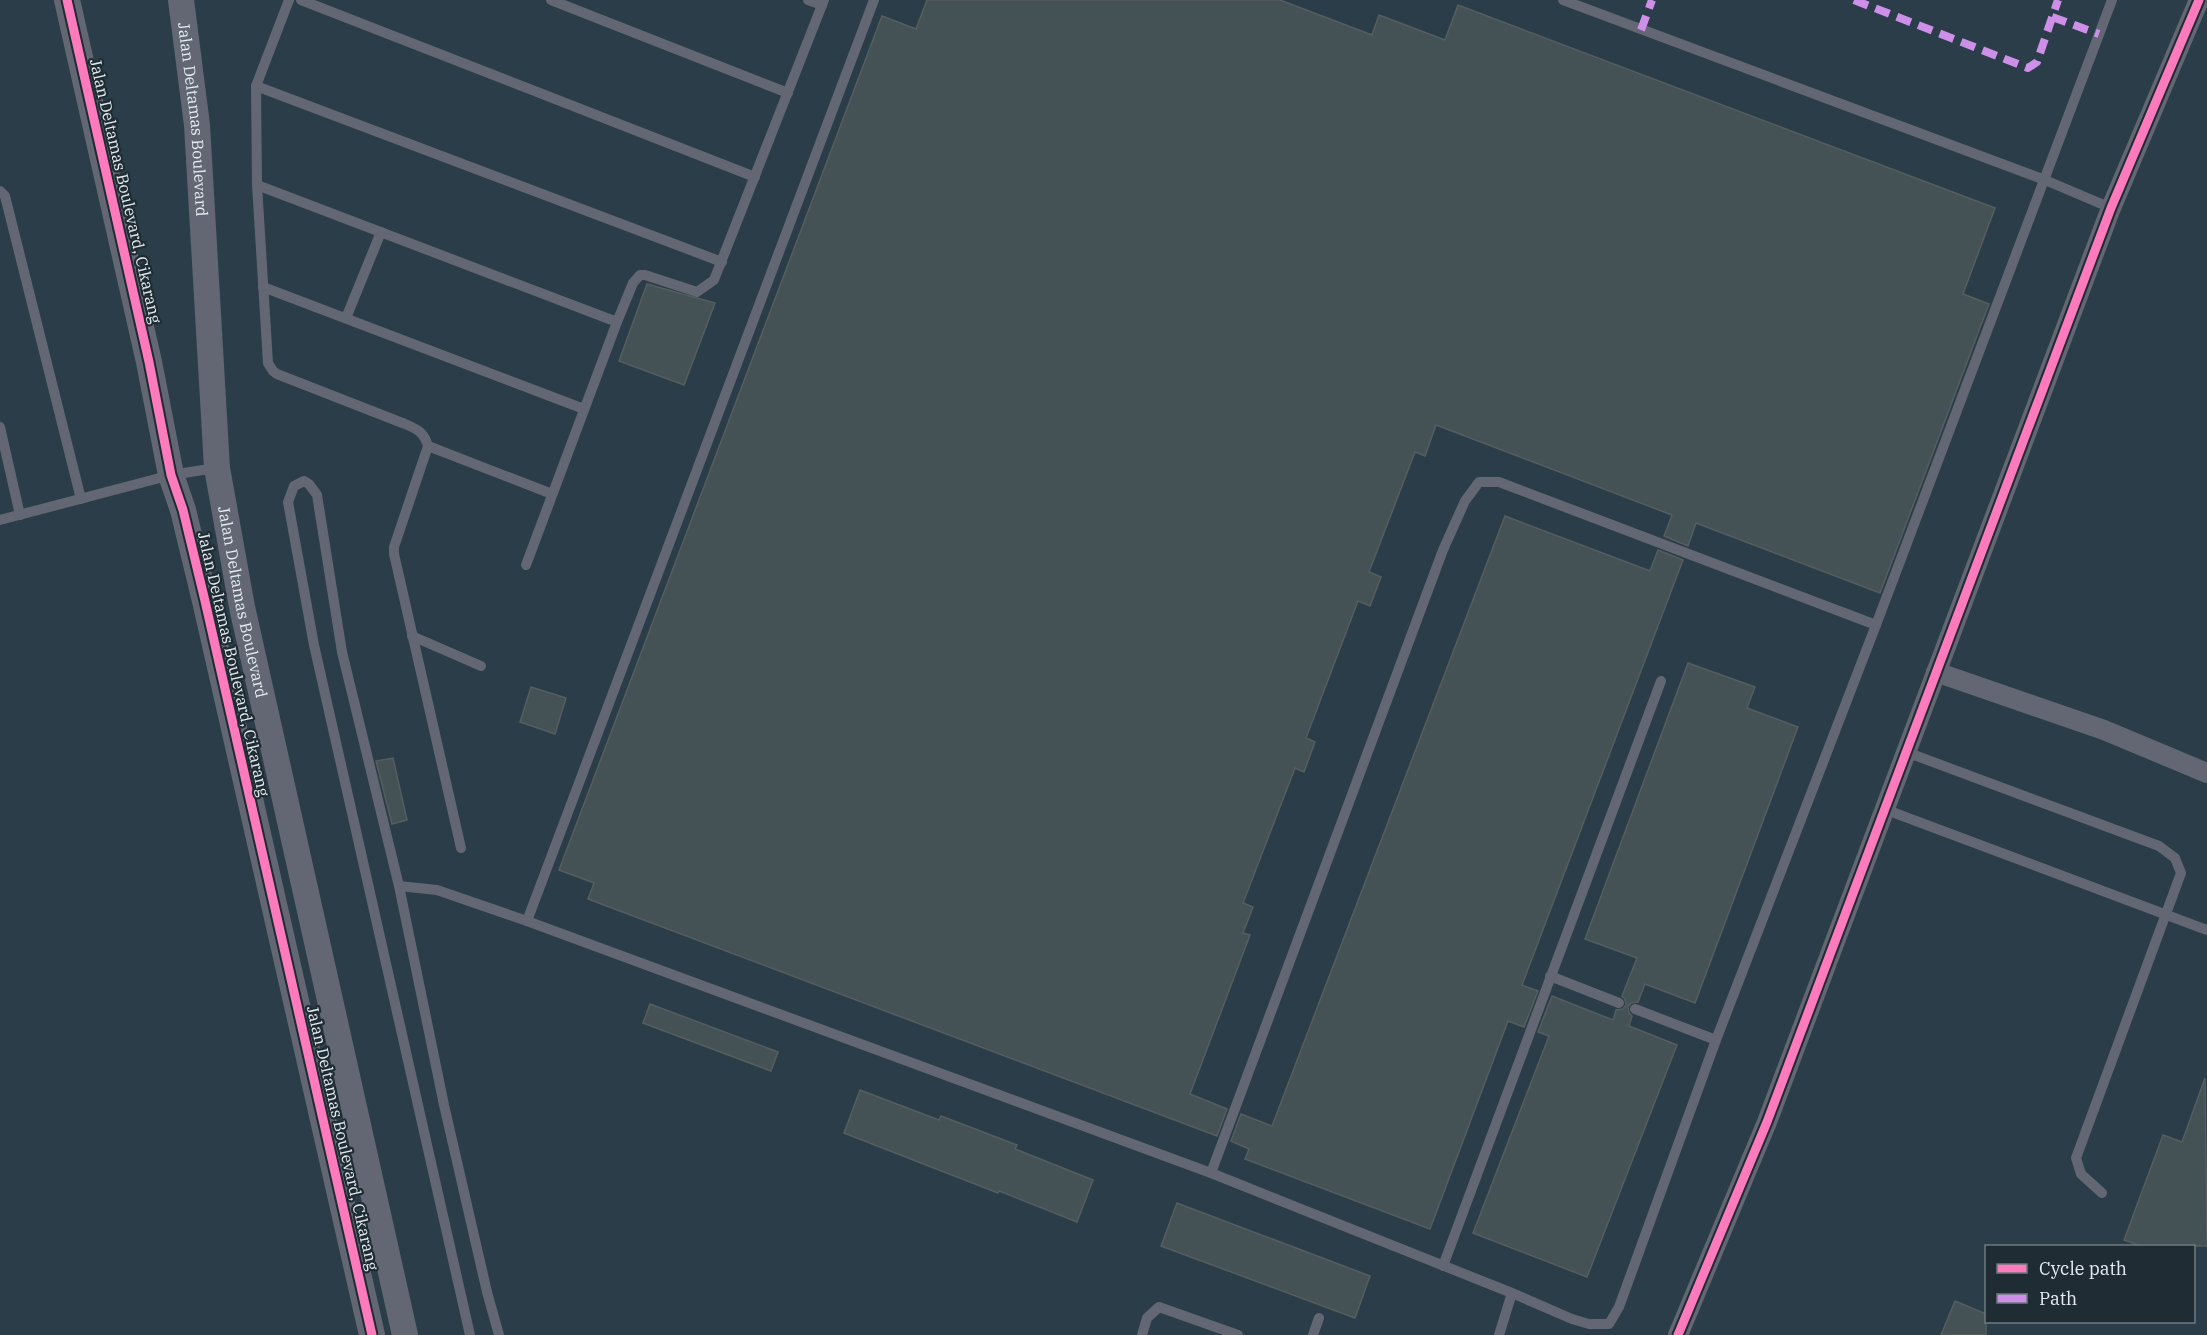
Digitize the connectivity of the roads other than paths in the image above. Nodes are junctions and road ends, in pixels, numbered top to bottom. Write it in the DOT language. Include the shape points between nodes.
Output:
graph roads {
  1 [pos="67,0"];
  2 [pos="181,0"];
  3 [pos="289,0"];
  4 [pos="301,0"];
  5 [pos="551,0"];
  6 [pos="808,0"];
  7 [pos="874,0"];
  8 [pos="1563,0"];
  9 [pos="2112,0"];
  10 [pos="2199,0"];
  11 [pos="823,3"];
  12 [pos="256,87"];
  13 [pos="788,93"];
  14 [pos="755,177"];
  15 [pos="2045,180"];
  16 [pos="257,185"];
  17 [pos="0,191"];
  18 [pos="2111,208"];
  19 [pos="381,232"];
  20 [pos="722,261"];
  21 [pos="263,286"];
  22 [pos="346,318"];
  23 [pos="617,322"];
  24 [pos="584,409"];
  25 [pos="0,427"];
  26 [pos="428,446"];
  27 [pos="217,468"];
  28 [pos="171,475"];
  29 [pos="552,494"];
  30 [pos="81,499"];
  31 [pos="20,514"];
  32 [pos="0,520"];
  33 [pos="526,565"];
  34 [pos="1876,626"];
  35 [pos="412,636"];
  36 [pos="481,666"];
  37 [pos="1936,672"];
  38 [pos="1661,681"];
  39 [pos="1913,754"];
  40 [pos="2207,773"];
  41 [pos="1893,812"];
  42 [pos="461,848"];
  43 [pos="399,886"];
  44 [pos="2165,914"];
  45 [pos="527,921"];
  46 [pos="2207,930"];
  47 [pos="1550,976"];
  48 [pos="1619,1002"];
  49 [pos="1635,1009"];
  50 [pos="1716,1040"];
  51 [pos="1211,1173"];
  52 [pos="2102,1193"];
  53 [pos="1443,1266"];
  54 [pos="1512,1293"];
  55 [pos="1319,1318"];
  56 [pos="372,1335"];
  57 [pos="405,1335"];
  58 [pos="470,1335"];
  59 [pos="500,1335"];
  60 [pos="1142,1335"];
  61 [pos="1238,1335"];
  62 [pos="1313,1335"];
  63 [pos="1499,1335"];
  64 [pos="1678,1335"];
  1 -- 28 [label="street, Jalan Deltamas Boulevard, Cikarang"];
  2 -- 27 [label="street, Jalan Deltamas Boulevard" via="197,125"];
  3 -- 12 [label="lane"];
  4 -- 14 [label="lane"];
  5 -- 13 [label="lane"];
  6 -- 11 [label="lane"];
  7 -- 45 [label="lane"];
  8 -- 15 [label="lane"];
  9 -- 15 [label="lane"];
  10 -- 18 [label="street"];
  11 -- 13 [label="lane"];
  12 -- 16 [label="lane"];
  12 -- 20 [label="lane"];
  13 -- 14 [label="lane"];
  14 -- 20 [label="lane"];
  15 -- 18 [label="lane"];
  15 -- 34 [label="lane"];
  16 -- 19 [label="lane"];
  16 -- 21 [label="lane"];
  17 -- 30 [label="lane" via="5,196"];
  18 -- 37 [label="street"];
  19 -- 22 [label="lane"];
  19 -- 23 [label="lane"];
  20 -- 23 [label="lane" via="714,280 697,292 645,275 637,277"];
  21 -- 22 [label="lane"];
  21 -- 26 [label="lane" via="268,363 273,371 417,429"];
  22 -- 24 [label="lane"];
  23 -- 24 [label="lane"];
  24 -- 29 [label="lane"];
  25 -- 31 [label="lane"];
  26 -- 29 [label="lane"];
  26 -- 35 [label="lane" via="394,547"];
  27 -- 28 [label="lane"];
  27 -- 57 [label="street, Jalan Deltamas Boulevard" via="242,607"];
  28 -- 30 [label="lane"];
  28 -- 56 [label="street, Jalan Deltamas Boulevard, Cikarang" via="202,590"];
  29 -- 33 [label="lane"];
  30 -- 31 [label="lane"];
  31 -- 32 [label="lane"];
  34 -- 50 [label="lane"];
  34 -- 51 [label="lane" via="1499,482 1479,482 1443,550"];
  35 -- 36 [label="lane"];
  35 -- 42 [label="lane"];
  37 -- 39 [label="street"];
  37 -- 40 [label="street" via="2104,730"];
  38 -- 47 [label="lane"];
  39 -- 41 [label="street"];
  39 -- 44 [label="lane" via="2159,846 2175,858 2181,873"];
  41 -- 44 [label="lane"];
  41 -- 64 [label="street"];
  43 -- 45 [label="lane" via="437,890"];
  43 -- 58 [label="lane" via="342,652 317,495 304,481 294,486 288,502 314,645"];
  43 -- 59 [label="lane" via="444,1105"];
  44 -- 46 [label="lane"];
  44 -- 52 [label="lane" via="2076,1158 2081,1174"];
  45 -- 51 [label="lane"];
  47 -- 48 [label="lane"];
  47 -- 53 [label="lane"];
  49 -- 50 [label="lane"];
  50 -- 54 [label="lane" via="1615,1317 1609,1324 1589,1324"];
  51 -- 53 [label="lane"];
  53 -- 54 [label="lane"];
  54 -- 63 [label="lane"];
  55 -- 62 [label="lane"];
  60 -- 61 [label="lane" via="1147,1318 1159,1307"];
}
